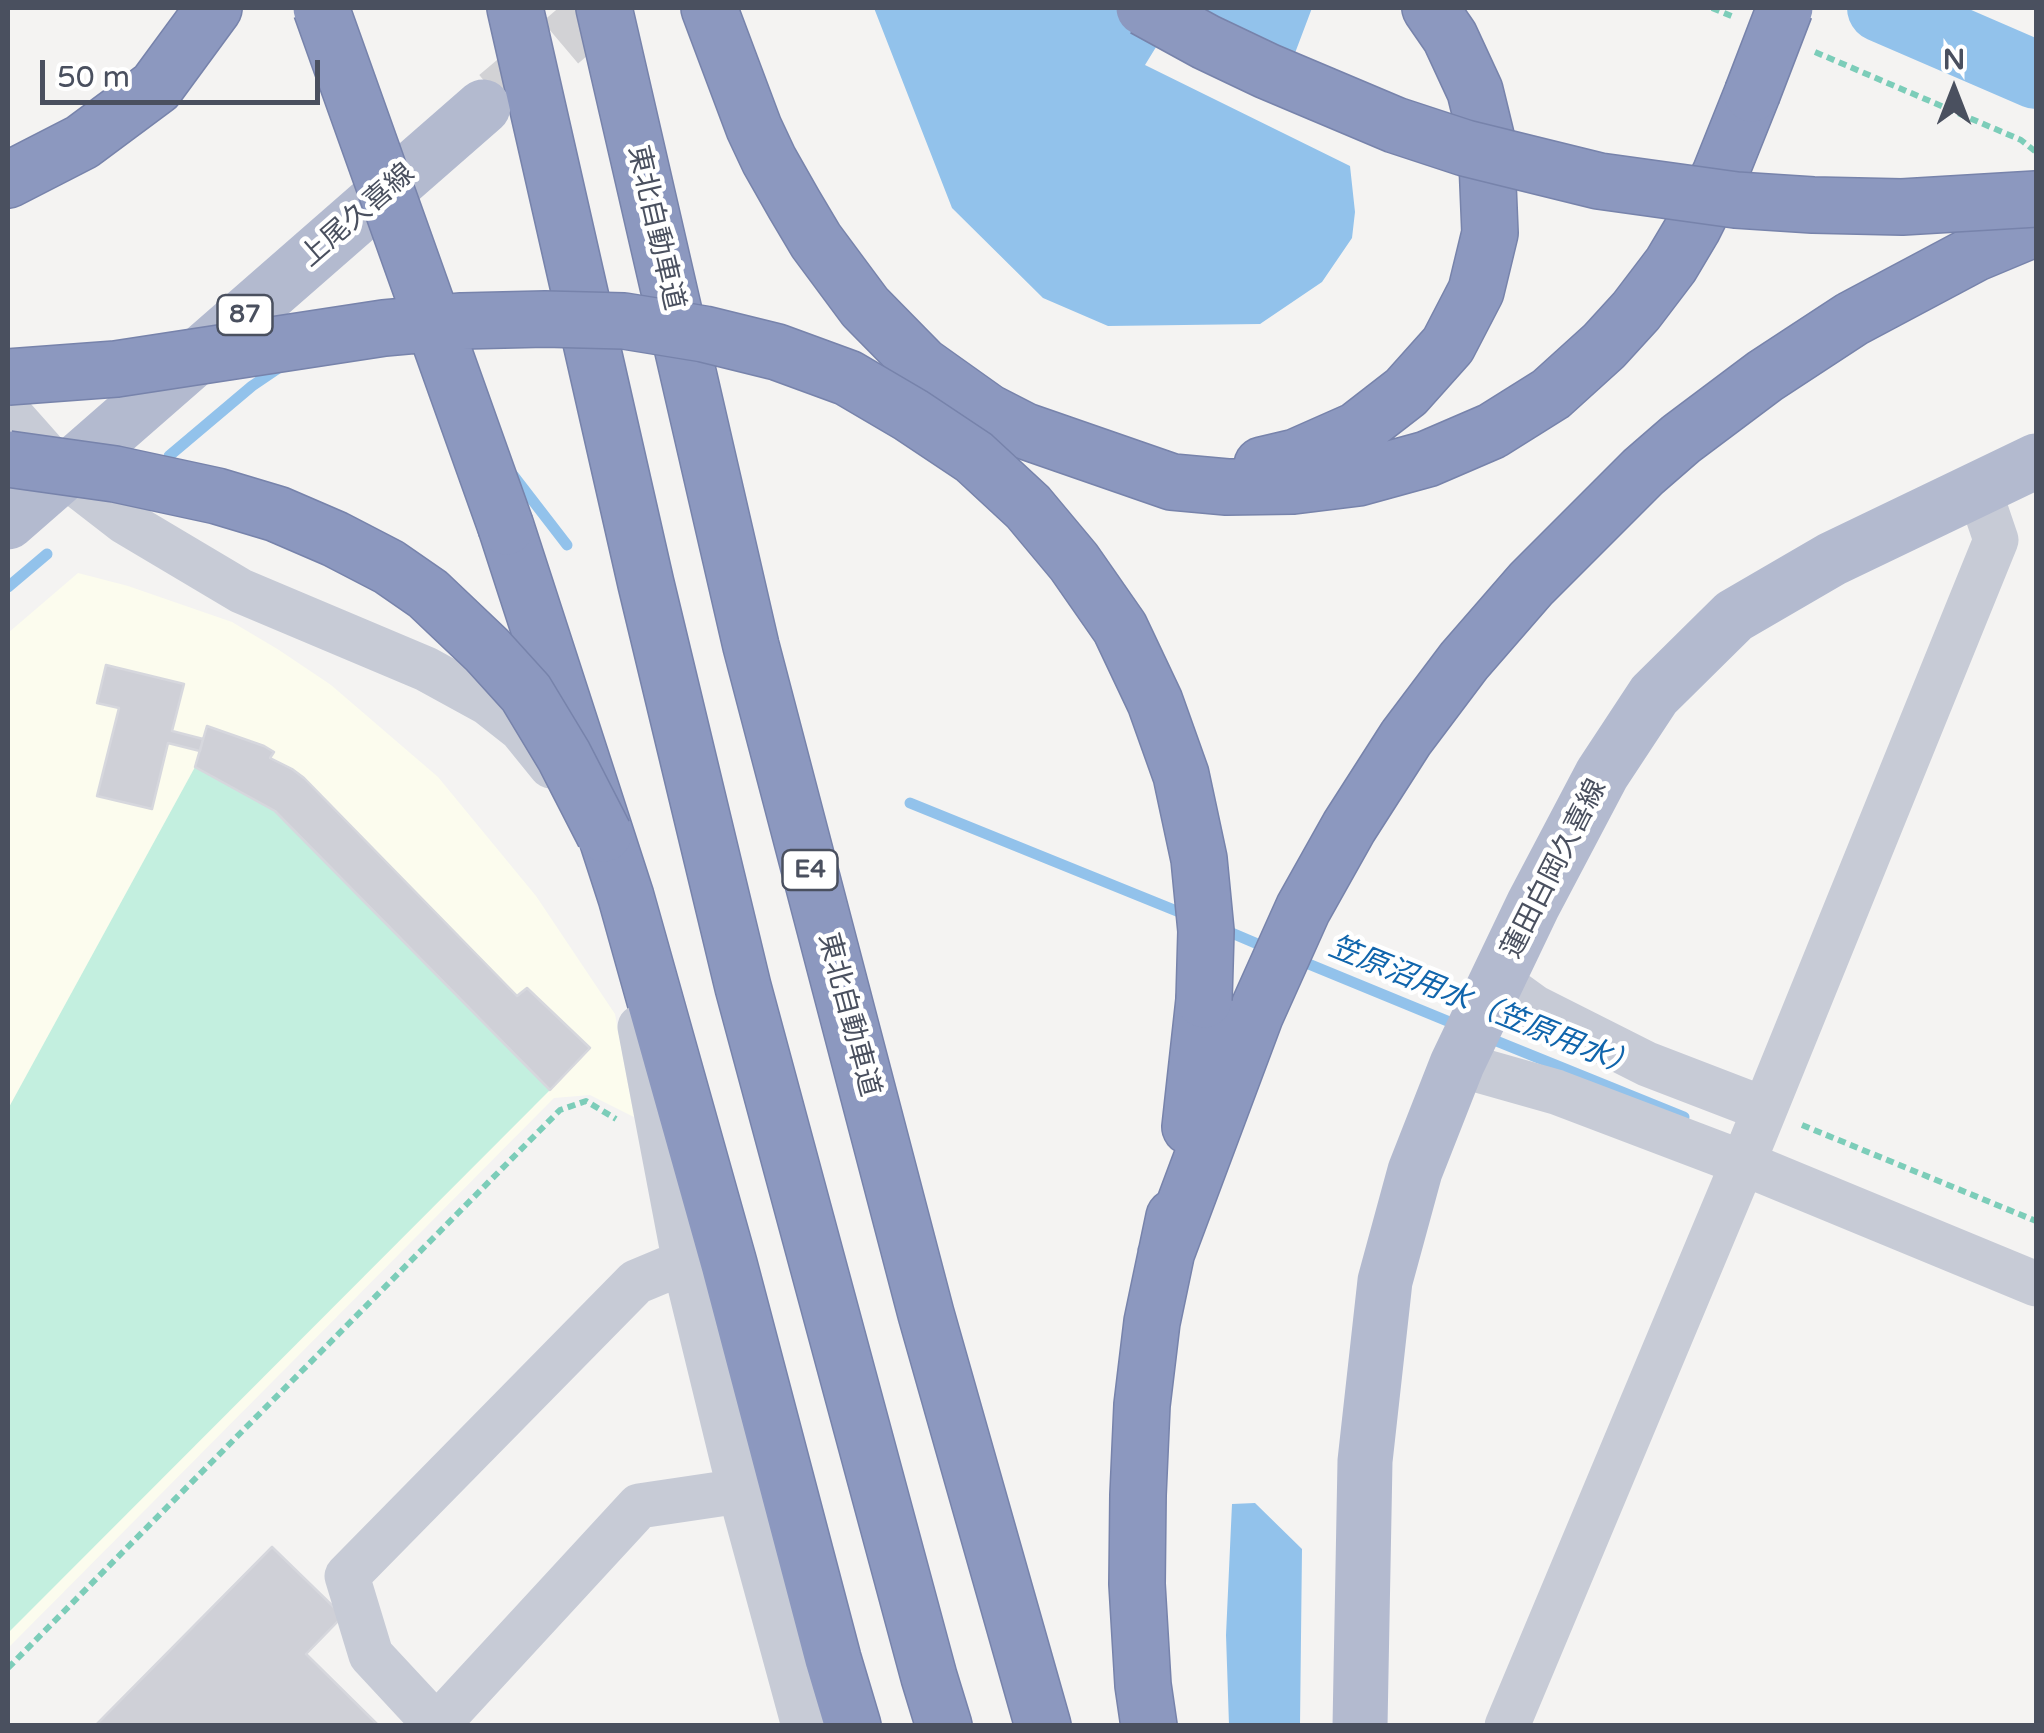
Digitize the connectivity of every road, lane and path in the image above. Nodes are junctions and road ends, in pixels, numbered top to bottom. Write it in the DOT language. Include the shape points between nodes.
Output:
graph roads {
  1 [pos="321,8"];
  2 [pos="515,8"];
  3 [pos="604,8"];
  4 [pos="709,8"];
  5 [pos="1144,8"];
  6 [pos="1430,8"];
  7 [pos="1712,8"];
  8 [pos="200,26"];
  9 [pos="1779,26"];
  10 [pos="483,108"];
  11 [pos="8,138"];
  12 [pos="2036,152"];
  13 [pos="8,180"];
  14 [pos="2036,198"];
  15 [pos="2036,228"];
  16 [pos="8,378"];
  17 [pos="8,412"];
  18 [pos="8,459"];
  19 [pos="2036,461"];
  20 [pos="1129,468"];
  21 [pos="63,474"];
  22 [pos="1978,490"];
  23 [pos="8,522"];
  24 [pos="604,834"];
  25 [pos="1498,981"];
  26 [pos="1229,1008"];
  27 [pos="1457,1064"];
  28 [pos="1764,1109"];
  29 [pos="663,1150"];
  30 [pos="1742,1163"];
  31 [pos="2036,1221"];
  32 [pos="684,1262"];
  33 [pos="2036,1284"];
  34 [pos="740,1491"];
  35 [pos="8,1668"];
  36 [pos="437,1725"];
  37 [pos="804,1726"];
  38 [pos="853,1726"];
  39 [pos="944,1726"];
  40 [pos="1043,1726"];
  41 [pos="1149,1726"];
  42 [pos="1360,1726"];
  43 [pos="1507,1726"];
  1 -- 24 [label="highway, bridge" via="506,527"];
  2 -- 39 [label="highway" via="738,968"];
  3 -- 40 [label="highway, 東北自動車道 / E4" via="750,646 926,1314"];
  4 -- 20 [label="highway" via="768,160 865,307 955,390 1025,432"];
  5 -- 14 [label="highway, bridge" via="1267,71 1395,125 1599,181 1812,205"];
  6 -- 20 [label="highway" via="1475,91 1486,136 1490,233 1476,292 1448,345 1406,392 1357,430 1296,457 1226,470"];
  7 -- 9 [label="path"];
  8 -- 11 [label="highway" via="125,94 78,118"];
  8 -- 13 [label="highway" via="156,87 82,142"];
  9 -- 12 [label="path"];
  9 -- 20 [label="highway, bridge" via="1720,174 1671,266 1604,346 1551,394 1492,431 1358,478 1227,487 1172,482"];
  10 -- 21 [label="main road, 上尾久喜線 / 87"];
  15 -- 26 [label="highway" via="1852,319 1681,439 1605,510 1486,635 1406,738 1303,909"];
  16 -- 26 [label="highway, bridge" via="116,369 384,328 545,319 624,321 704,334 848,378 974,457 1040,521 1120,628 1181,775 1206,932"];
  17 -- 21 [label="street"];
  18 -- 24 [label="highway, bridge" via="217,496 291,520 389,566 488,650 526,693"];
  19 -- 22 [label="main road, 蓮田白岡久喜線"];
  21 -- 23 [label="main road, 上尾久喜線 / 87"];
  21 -- 29 [label="street" via="125,522 229,584 426,669 521,729 571,796 606,871"];
  22 -- 25 [label="main road, 蓮田白岡久喜線" via="1832,559 1734,616 1654,696 1602,774"];
  22 -- 28 [label="street" via="1996,540"];
  24 -- 38 [label="highway" via="714,1209"];
  25 -- 27 [label="main road, 蓮田白岡久喜線"];
  25 -- 28 [label="street" via="1534,1007 1646,1064"];
  26 -- 41 [label="highway" via="1186,1157 1142,1405 1138,1600"];
  27 -- 30 [label="street" via="1556,1092"];
  27 -- 42 [label="main road, 蓮田白岡久喜線" via="1415,1170 1385,1281 1365,1461"];
  28 -- 30 [label="street"];
  28 -- 31 [label="path"];
  29 -- 32 [label="street"];
  29 -- 35 [label="path" via="586,1101 560,1110"];
  30 -- 33 [label="street"];
  30 -- 43 [label="street"];
  32 -- 34 [label="street"];
  32 -- 36 [label="street" via="636,1282 346,1576 371,1655"];
  34 -- 36 [label="street" via="639,1506"];
  34 -- 37 [label="street"];
}
